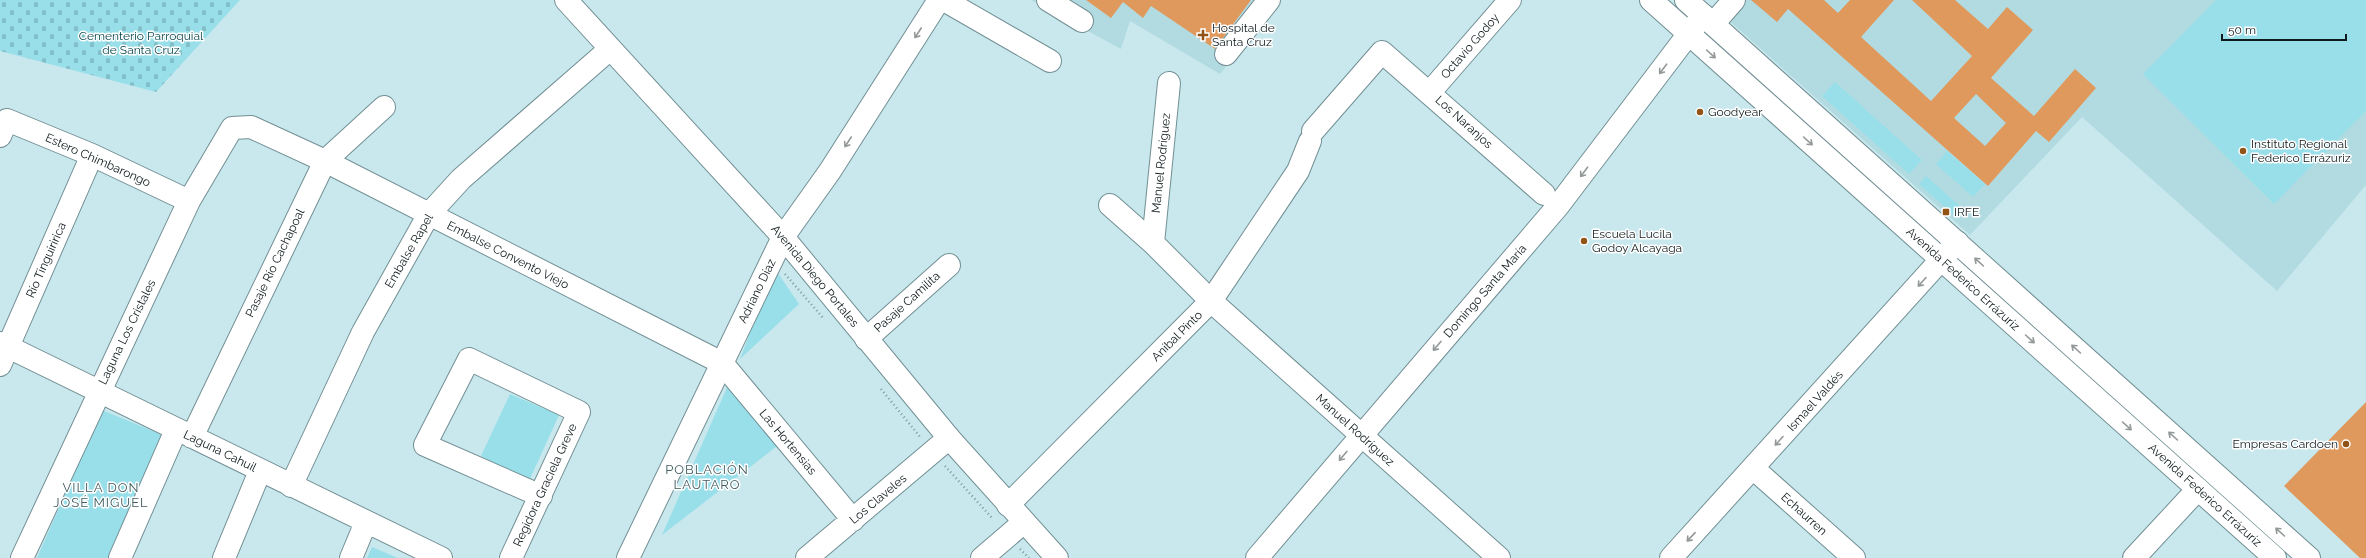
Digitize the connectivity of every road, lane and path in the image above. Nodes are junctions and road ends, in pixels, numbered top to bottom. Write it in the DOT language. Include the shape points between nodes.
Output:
graph roads {
  1 [pos="566,0"];
  2 [pos="939,0"];
  3 [pos="944,0"];
  4 [pos="1048,0"];
  5 [pos="1269,0"];
  6 [pos="1510,0"];
  7 [pos="1651,0"];
  8 [pos="1686,0"];
  9 [pos="1734,0"];
  10 [pos="1708,20"];
  11 [pos="1082,21"];
  12 [pos="1689,34"];
  13 [pos="610,49"];
  14 [pos="1226,54"];
  15 [pos="1050,61"];
  16 [pos="1169,83"];
  17 [pos="1430,92"];
  18 [pos="384,107"];
  19 [pos="251,127"];
  20 [pos="4,128"];
  21 [pos="1311,136"];
  22 [pos="92,155"];
  23 [pos="325,160"];
  24 [pos="1544,194"];
  25 [pos="189,201"];
  26 [pos="1110,206"];
  27 [pos="429,214"];
  28 [pos="783,237"];
  29 [pos="1957,242"];
  30 [pos="1153,243"];
  31 [pos="772,260"];
  32 [pos="1942,260"];
  33 [pos="949,265"];
  34 [pos="1211,301"];
  35 [pos="824,320"];
  36 [pos="866,339"];
  37 [pos="3,352"];
  38 [pos="722,363"];
  39 [pos="879,386"];
  40 [pos="98,391"];
  41 [pos="184,433"];
  42 [pos="1360,436"];
  43 [pos="949,438"];
  44 [pos="932,453"];
  45 [pos="2197,457"];
  46 [pos="1754,469"];
  47 [pos="260,471"];
  48 [pos="291,486"];
  49 [pos="2198,489"];
  50 [pos="540,496"];
  51 [pos="1008,505"];
  52 [pos="854,520"];
  53 [pos="366,522"];
  54 [pos="1016,529"];
  55 [pos="22,558"];
  56 [pos="120,558"];
  57 [pos="224,558"];
  58 [pos="351,558"];
  59 [pos="441,558"];
  60 [pos="511,558"];
  61 [pos="628,558"];
  62 [pos="807,558"];
  63 [pos="982,558"];
  64 [pos="1029,558"];
  65 [pos="1057,558"];
  66 [pos="1257,558"];
  67 [pos="1499,558"];
  68 [pos="1671,558"];
  69 [pos="1854,558"];
  70 [pos="2134,558"];
  71 [pos="2275,558"];
  72 [pos="2309,558"];
  1 -- 13 [label="street, Avenida Diego Portales"];
  2 -- 28 [label="street, Adriano Díaz, one-way" via="830,171"];
  3 -- 15 [label="street"];
  4 -- 11 [label="street"];
  5 -- 14 [label="street"];
  6 -- 17 [label="street, Octavio Godoy"];
  7 -- 12 [label="street, Avenida Federico Errázuriz"];
  8 -- 10 [label="street, Avenida Federico Errázuriz"];
  9 -- 10 [label="street, Domingo Santa María"];
  10 -- 12 [label="street, Domingo Santa María"];
  10 -- 29 [label="street, Avenida Federico Errázuriz"];
  12 -- 32 [label="street, Avenida Federico Errázuriz, one-way"];
  12 -- 42 [label="street, Domingo Santa María, one-way" via="1558,206"];
  13 -- 27 [label="street, Embalse Rapel" via="462,179"];
  13 -- 28 [label="street, Avenida Diego Portales"];
  16 -- 30 [label="street, Manuel Rodríguez"];
  17 -- 21 [label="street, Los Naranjos" via="1382,52"];
  17 -- 24 [label="street, Los Naranjos"];
  18 -- 23 [label="street, Pasaje Río Cachapoal"];
  19 -- 23 [label="street, Embalse Convento Viejo"];
  19 -- 25 [label="street, Laguna Los Cristales" via="232,128"];
  20 -- 22 [label="street, Estero Chimbarongo"];
  21 -- 34 [label="street, Aníbal Pinto" via="1298,171"];
  22 -- 25 [label="street, Estero Chimbarongo"];
  22 -- 37 [label="street, Río Tinguiririca"];
  23 -- 27 [label="street, Embalse Convento Viejo"];
  23 -- 41 [label="street, Pasaje Río Cachapoal"];
  25 -- 40 [label="street, Laguna Los Cristales"];
  26 -- 30 [label="street, Manuel Rodríguez"];
  27 -- 38 [label="street, Embalse Convento Viejo"];
  27 -- 48 [label="street, Embalse Rapel" via="363,332"];
  28 -- 31 [label="street, Adriano Díaz"];
  28 -- 36 [label="street, Avenida Diego Portales"];
  29 -- 32 [label="street, Ismael Valdés"];
  45 -- 29 [label="street, Avenida Federico Errázuriz, one-way"];
  30 -- 34 [label="street, Manuel Rodríguez"];
  31 -- 35 [label="path"];
  31 -- 38 [label="street, Adriano Díaz"];
  32 -- 46 [label="street, Ismael Valdés, one-way"];
  32 -- 49 [label="street, Avenida Federico Errázuriz, one-way"];
  33 -- 36 [label="street, Pasaje Camilita"];
  34 -- 42 [label="street, Manuel Rodríguez"];
  34 -- 51 [label="street, Aníbal Pinto"];
  36 -- 43 [label="street, Avenida Diego Portales"];
  37 -- 40 [label="street, Laguna Cahuil"];
  38 -- 52 [label="street, Las Hortensias"];
  38 -- 61 [label="street, Adriano Díaz"];
  39 -- 44 [label="path"];
  40 -- 41 [label="street, Laguna Cahuil"];
  40 -- 55 [label="street, Laguna Los Cristales"];
  41 -- 47 [label="street, Laguna Cahuil"];
  41 -- 56 [label="street, Pasaje Río Cachapoal"];
  42 -- 66 [label="street, Domingo Santa María, one-way"];
  42 -- 67 [label="street, Manuel Rodríguez"];
  43 -- 44 [label="street, Los Claveles"];
  43 -- 51 [label="street, Avenida Diego Portales"];
  44 -- 52 [label="street, Los Claveles"];
  44 -- 54 [label="path"];
  45 -- 49 [label="street" via="2200,468"];
  72 -- 45 [label="street, Avenida Federico Errázuriz, one-way"];
  46 -- 68 [label="street, Ismael Valdés, one-way"];
  46 -- 69 [label="street, Echaurren"];
  47 -- 48 [label="street, Laguna Cahuil"];
  47 -- 57 [label="street"];
  48 -- 53 [label="street, Laguna Cahuil"];
  49 -- 70 [label="street"];
  49 -- 71 [label="street, Avenida Federico Errázuriz"];
  50 -- 50 [label="street, Regidora Graciela Greve" via="578,412 469,359 425,445"];
  50 -- 60 [label="street, Regidora Graciela Greve"];
  51 -- 54 [label="street, Avenida Diego Portales"];
  52 -- 62 [label="street, Los Claveles"];
  53 -- 58 [label="street"];
  53 -- 59 [label="street, Laguna Cahuil"];
  54 -- 63 [label="street"];
  54 -- 64 [label="path"];
  54 -- 65 [label="street, Avenida Diego Portales"];
}
